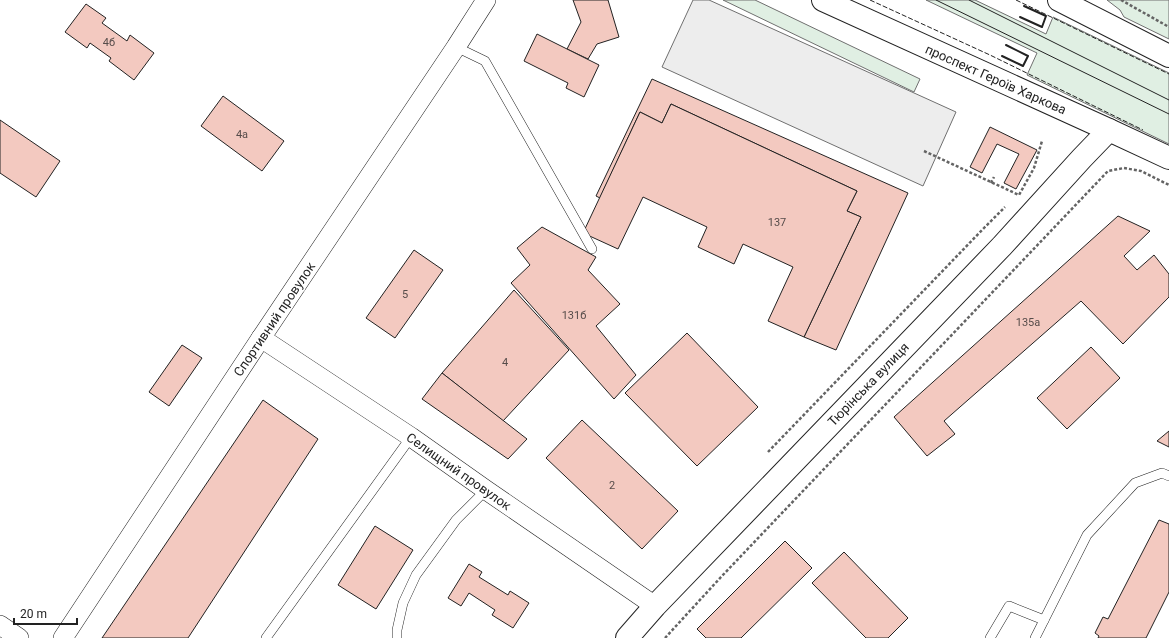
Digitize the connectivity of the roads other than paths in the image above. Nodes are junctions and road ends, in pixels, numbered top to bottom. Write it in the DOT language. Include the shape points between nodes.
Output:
graph roads {
  1 [pos="486,0"];
  2 [pos="823,0"];
  3 [pos="1059,0"];
  4 [pos="456,47"];
  5 [pos="1169,56"];
  6 [pos="1109,130"];
  7 [pos="1169,158"];
  8 [pos="592,249"];
  9 [pos="260,338"];
  10 [pos="411,437"];
  11 [pos="1169,476"];
  12 [pos="486,490"];
  13 [pos="655,606"];
  14 [pos="1044,620"];
  15 [pos="0,625"];
  16 [pos="19,638"];
  17 [pos="63,638"];
  18 [pos="266,638"];
  19 [pos="397,638"];
  20 [pos="627,638"];
  21 [pos="990,638"];
  22 [pos="1035,638"];
  1 -- 4 [label="street, Спортивний провулок"];
  2 -- 6 [label="main road, проспект Героїв Харкова"];
  3 -- 5 [label="main road"];
  4 -- 8 [label="lane" via="485,61"];
  4 -- 9 [label="street, Спортивний провулок"];
  6 -- 7 [label="main road, проспект Героїв Харкова"];
  6 -- 13 [label="main road, Тюрінська вулиця" via="1002,246"];
  9 -- 10 [label="street, Селищний провулок"];
  9 -- 17 [label="street, Спортивний провулок"];
  10 -- 12 [label="street, Селищний провулок"];
  10 -- 18 [label="lane"];
  11 -- 14 [label="lane" via="1162,473 1135,483 1087,535"];
  12 -- 13 [label="street, Селищний провулок"];
  12 -- 19 [label="lane" via="456,520 416,575 403,603"];
  13 -- 20 [label="main road, Тюрінська вулиця"];
  14 -- 21 [label="lane" via="1009,606"];
  14 -- 22 [label="lane"];
  15 -- 16 [label="street"];
}
